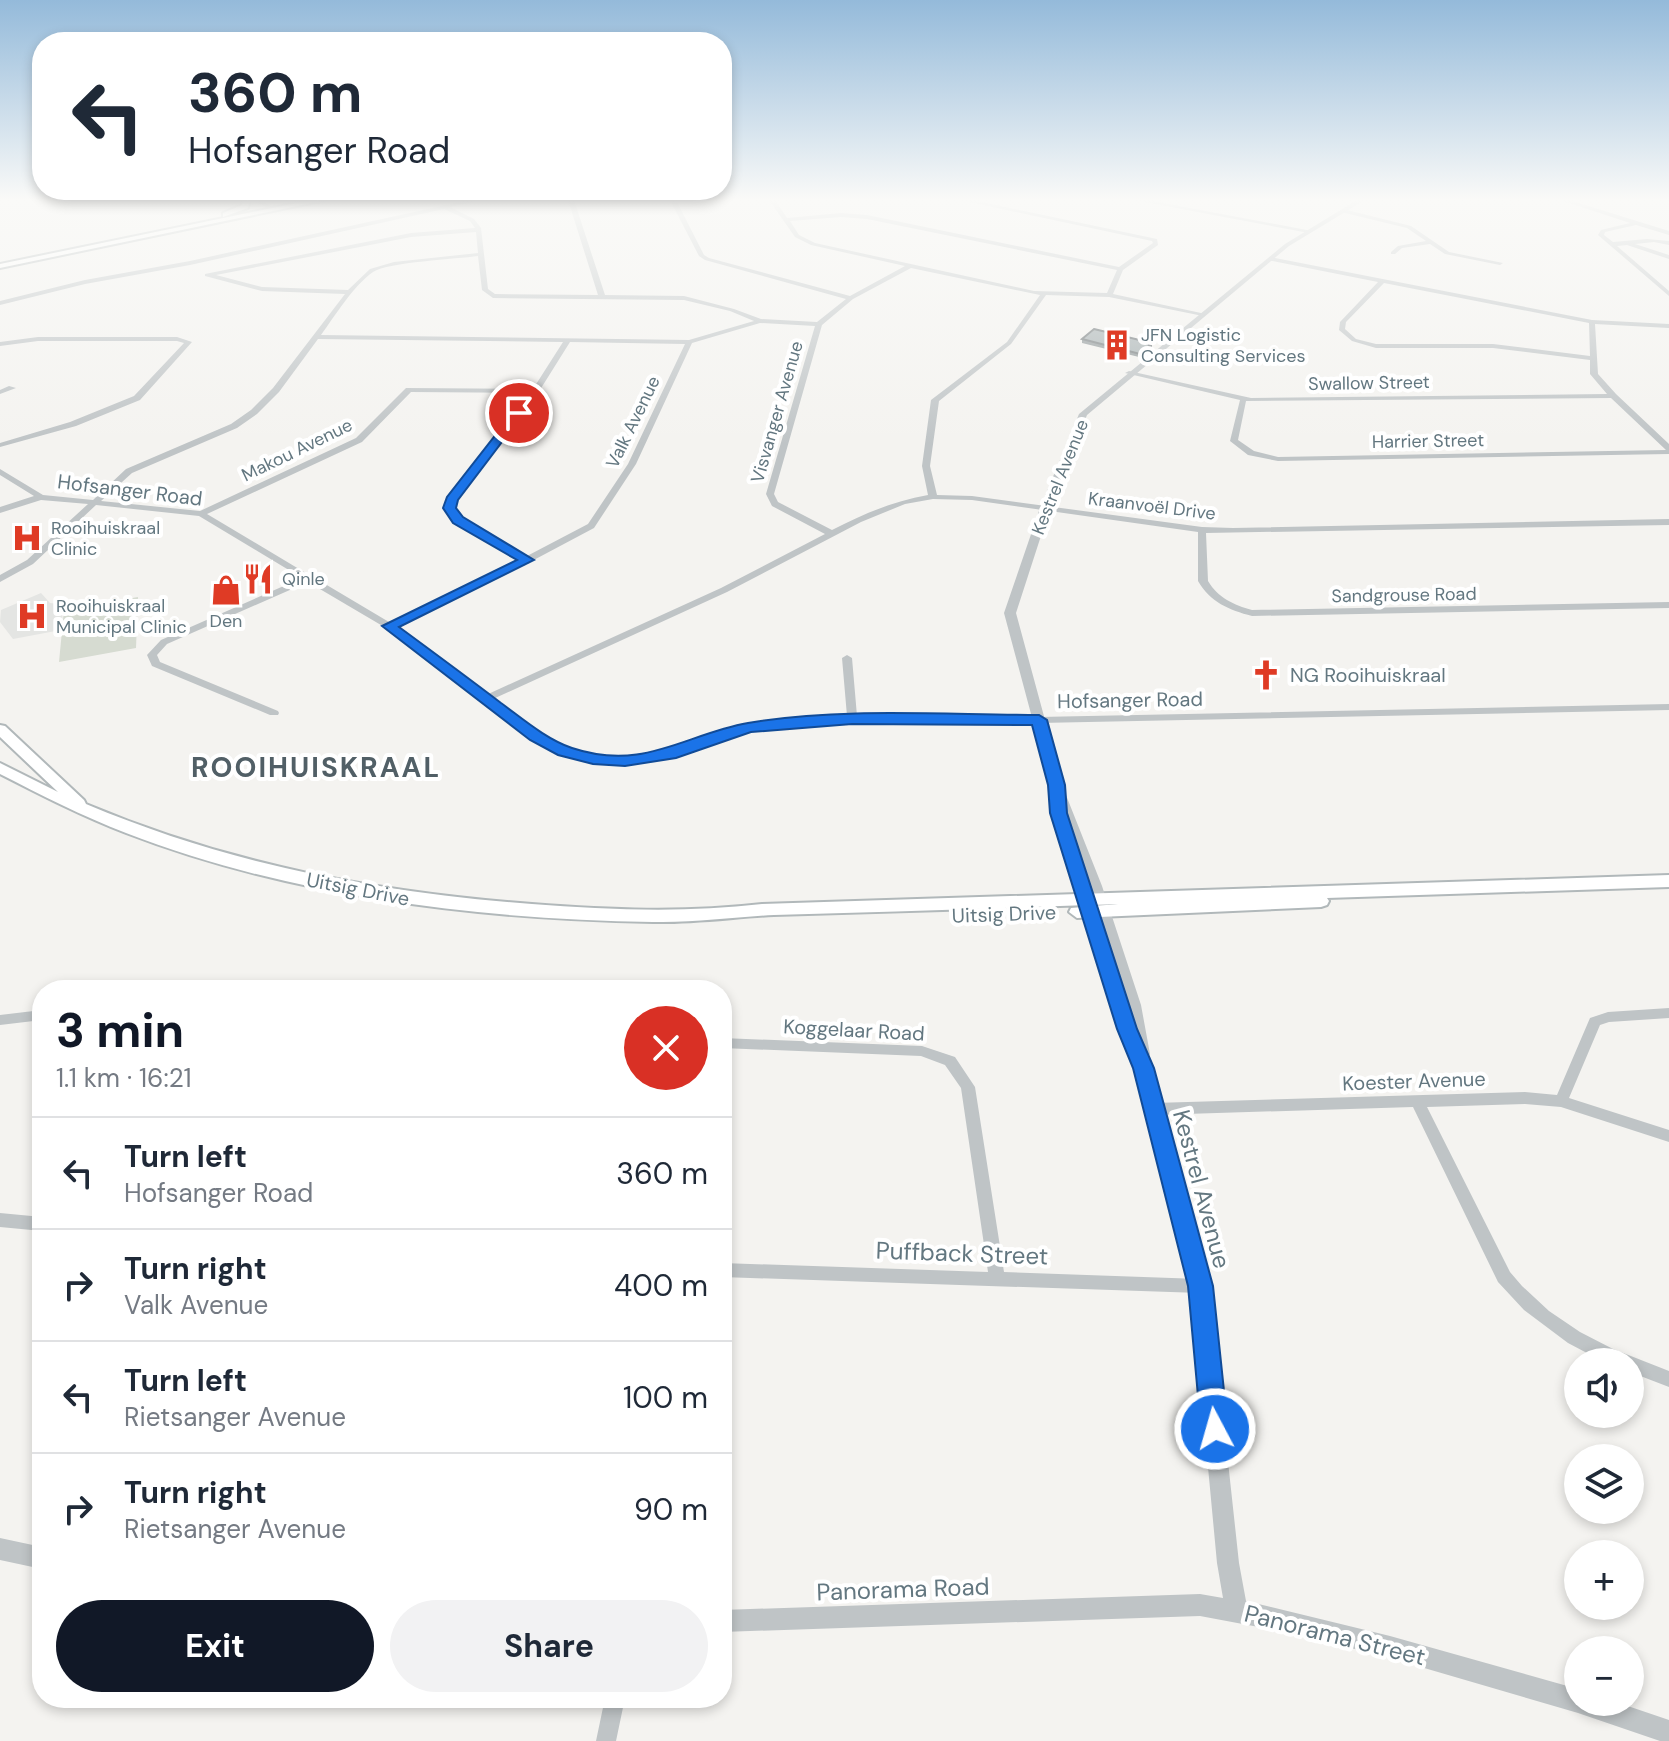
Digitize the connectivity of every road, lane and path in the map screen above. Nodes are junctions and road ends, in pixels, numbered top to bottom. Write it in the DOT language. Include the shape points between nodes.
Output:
graph roads {
  1 [pos="92,281"];
  2 [pos="232,281"];
  3 [pos="361,281"];
  4 [pos="484,281"];
  5 [pos="597,281"];
  6 [pos="789,281"];
  7 [pos="882,281"];
  8 [pos="983,281"];
  9 [pos="1115,281"];
  10 [pos="1243,281"];
  11 [pos="1383,281"];
  12 [pos="1384,281"];
  13 [pos="350,292"];
  14 [pos="1044,294"];
  15 [pos="1109,295"];
  16 [pos="602,297"];
  17 [pos="851,298"];
  18 [pos="0,303"];
  19 [pos="1201,315"];
  20 [pos="760,321"];
  21 [pos="1592,322"];
  22 [pos="819,324"];
  23 [pos="1669,326"];
  24 [pos="318,337"];
  25 [pos="567,342"];
  26 [pos="689,342"];
  27 [pos="0,344"];
  28 [pos="1592,358"];
  29 [pos="1129,373"];
  30 [pos="12,388"];
  31 [pos="535,391"];
  32 [pos="0,392"];
  33 [pos="1613,396"];
  34 [pos="1243,400"];
  35 [pos="0,445"];
  36 [pos="1669,450"];
  37 [pos="0,471"];
  38 [pos="41,497"];
  39 [pos="933,497"];
  40 [pos="90,503"];
  41 [pos="1045,508"];
  42 [pos="0,510"];
  43 [pos="201,514"];
  44 [pos="1669,522"];
  45 [pos="1202,530"];
  46 [pos="832,534"];
  47 [pos="527,560"];
  48 [pos="0,576"];
  49 [pos="311,577"];
  50 [pos="1669,605"];
  51 [pos="389,626"];
  52 [pos="847,658"];
  53 [pos="485,699"];
  54 [pos="1669,707"];
  55 [pos="274,713"];
  56 [pos="852,719"];
  57 [pos="1039,720"];
  58 [pos="0,729"];
  59 [pos="0,768"];
  60 [pos="91,815"];
  61 [pos="1669,881"];
  62 [pos="1094,907"];
  63 [pos="1669,1013"];
  64 [pos="32,1016"];
  65 [pos="0,1020"];
  66 [pos="732,1043"];
  67 [pos="1417,1101"];
  68 [pos="1561,1101"];
  69 [pos="1154,1109"];
  70 [pos="1669,1136"];
  71 [pos="0,1220"];
  72 [pos="32,1223"];
  73 [pos="732,1270"];
  74 [pos="997,1278"];
  75 [pos="1200,1286"];
  76 [pos="1589,1348"];
  77 [pos="1644,1369"];
  78 [pos="1669,1379"];
  79 [pos="0,1549"];
  80 [pos="32,1556"];
  81 [pos="1087,1609"];
  82 [pos="1236,1610"];
  83 [pos="732,1621"];
  84 [pos="1564,1698"];
  85 [pos="613,1708"];
  86 [pos="1621,1716"];
  87 [pos="1669,1732"];
  88 [pos="606,1741"];
  1 -- 18 [label="street"];
  2 -- 13 [label="street" via="262,289"];
  3 -- 13 [label="street"];
  4 -- 16 [label="street" via="493,296"];
  5 -- 16 [label="street"];
  6 -- 17 [label="street"];
  7 -- 17 [label="street, Visvanger Avenue"];
  8 -- 14 [label="street"];
  9 -- 15 [label="street"];
  10 -- 19 [label="street, Kestrel Avenue"];
  11 -- 28 [label="street" via="1343,322 1348,337 1376,346 1493,346"];
  12 -- 21 [label="street"];
  13 -- 24 [label="street"];
  14 -- 15 [label="street"];
  14 -- 39 [label="street" via="1009,343 935,400 926,466"];
  15 -- 19 [label="street"];
  16 -- 20 [label="street" via="684,298"];
  17 -- 22 [label="street, Visvanger Avenue"];
  19 -- 29 [label="street, Kestrel Avenue"];
  20 -- 22 [label="street"];
  20 -- 26 [label="street"];
  21 -- 23 [label="street"];
  21 -- 28 [label="street"];
  22 -- 46 [label="street, Visvanger Avenue" via="770,494 775,504"];
  24 -- 25 [label="street"];
  24 -- 40 [label="street" via="254,412 133,468"];
  25 -- 26 [label="street"];
  25 -- 31 [label="street"];
  26 -- 47 [label="street, Valk Avenue" via="632,464 595,521"];
  27 -- 35 [label="street" via="38,339 189,342 137,398"];
  28 -- 33 [label="street" via="1594,374"];
  29 -- 34 [label="street, Swallow Street"];
  29 -- 41 [label="street, Kestrel Avenue" via="1083,414"];
  30 -- 32 [label="street"];
  31 -- 43 [label="street, Makou Avenue" via="409,390 359,440"];
  31 -- 47 [label="street" via="449,508 458,520"];
  33 -- 34 [label="street, Swallow Street"];
  33 -- 36 [label="street"];
  34 -- 36 [label="street, Harrier Street" via="1234,441 1251,453 1278,459"];
  37 -- 38 [label="street"];
  38 -- 40 [label="street, Hofsanger Road"];
  38 -- 42 [label="street, Hofsanger Road"];
  39 -- 41 [label="street, Kraanvoël Drive"];
  39 -- 46 [label="street, Kraanvoël Drive" via="878,510"];
  40 -- 43 [label="street, Hofsanger Road"];
  40 -- 48 [label="street" via="25,565"];
  41 -- 45 [label="street, Kraanvoël Drive"];
  41 -- 57 [label="street, Kestrel Avenue" via="1010,613"];
  43 -- 49 [label="street, Hofsanger Road"];
  44 -- 45 [label="street, Kraanvoël Drive"];
  45 -- 50 [label="street, Sandgrouse Road" via="1207,589 1252,613"];
  46 -- 53 [label="street, Kraanvoël Drive" via="724,590"];
  47 -- 51 [label="street, Valk Avenue"];
  49 -- 51 [label="street, Hofsanger Road"];
  49 -- 55 [label="street" via="164,642 152,655 156,664"];
  51 -- 53 [label="street, Hofsanger Road"];
  52 -- 56 [label="street"];
  53 -- 56 [label="street, Hofsanger Road" via="564,751 625,761 676,753 749,728"];
  54 -- 57 [label="street, Hofsanger Road"];
  56 -- 57 [label="street, Hofsanger Road"];
  57 -- 62 [label="street, Kestrel Avenue"];
  58 -- 60 [label="main road, Uitsig Drive"];
  59 -- 60 [label="main road, Uitsig Drive"];
  60 -- 62 [label="main road, Uitsig Drive" via="236,865 412,900 759,919"];
  61 -- 62 [label="main road, Uitsig Drive" via="1422,890 1307,903"];
  62 -- 69 [label="street, Kestrel Avenue" via="1141,1035"];
  63 -- 68 [label="street" via="1595,1022"];
  64 -- 65 [label="street"];
  66 -- 74 [label="street, Koggelaar Road" via="922,1051 950,1061 968,1087"];
  67 -- 68 [label="street, Koester Avenue"];
  67 -- 69 [label="street, Koester Avenue"];
  67 -- 76 [label="street" via="1504,1277"];
  68 -- 70 [label="street, Koester Avenue"];
  69 -- 75 [label="street, Kestrel Avenue"];
  71 -- 72 [label="street"];
  73 -- 74 [label="street, Puffback Street"];
  74 -- 75 [label="street, Puffback Street"];
  75 -- 82 [label="street, Kestrel Avenue"];
  77 -- 78 [label="street"];
  79 -- 80 [label="street"];
  81 -- 82 [label="street, Panorama Street" via="1180,1604"];
  81 -- 83 [label="street, Panorama Road"];
  82 -- 84 [label="street, Panorama Street"];
  85 -- 88 [label="street"];
  86 -- 87 [label="street, Panorama Street"];
}
